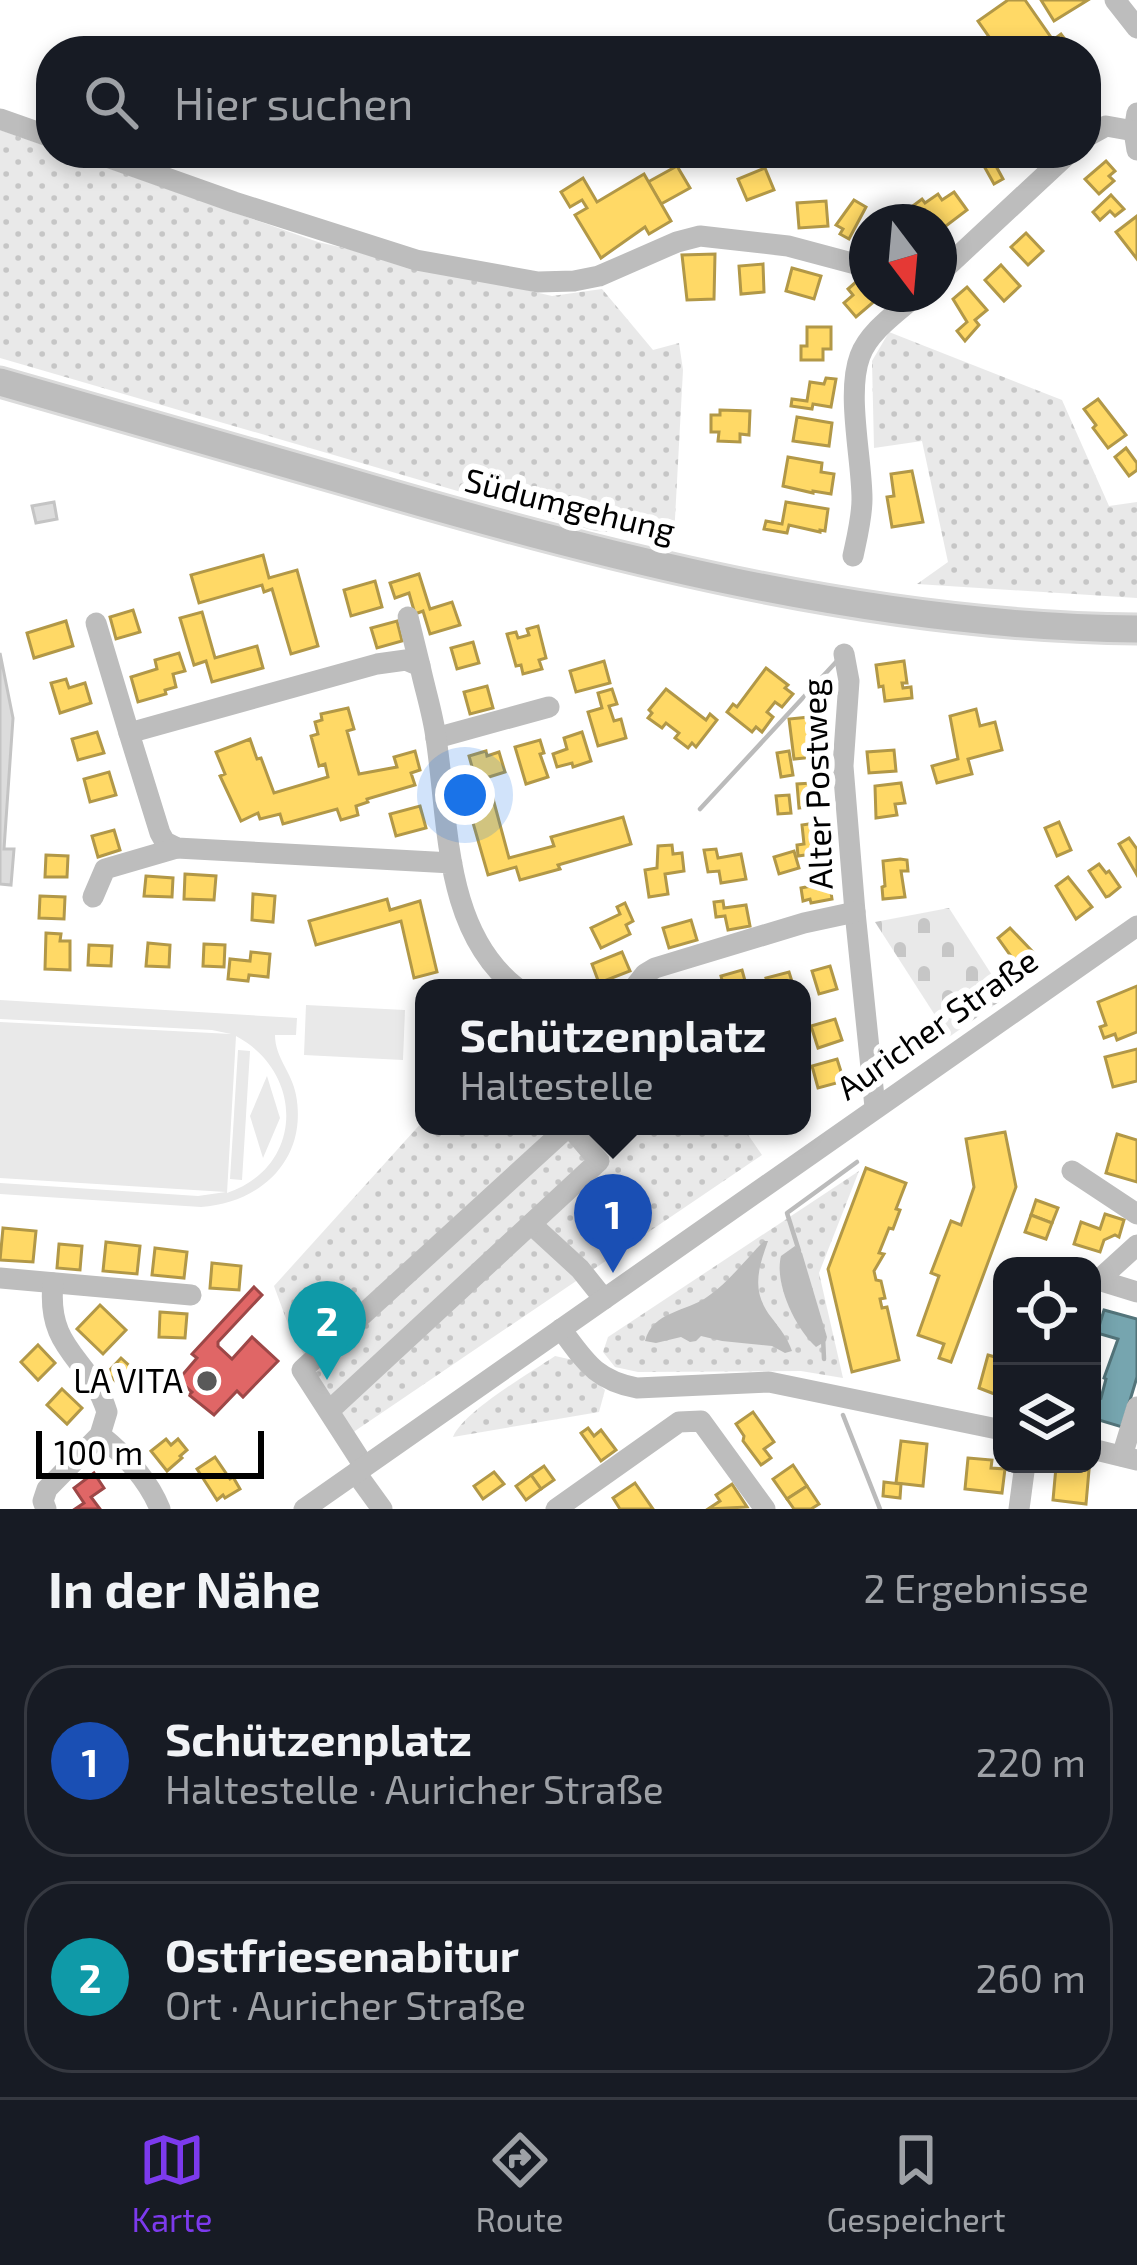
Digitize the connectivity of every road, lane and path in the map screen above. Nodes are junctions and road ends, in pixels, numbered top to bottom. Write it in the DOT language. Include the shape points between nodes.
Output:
graph roads {
  1 [pos="1115,0"];
  2 [pos="1137,28"];
  3 [pos="0,119"];
  4 [pos="1101,129"];
  5 [pos="1136,131"];
  6 [pos="36,132"];
  7 [pos="138,168"];
  8 [pos="1053,168"];
  9 [pos="957,257"];
  10 [pos="849,262"];
  11 [pos="897,312"];
  12 [pos="0,382"];
  13 [pos="854,556"];
  14 [pos="408,617"];
  15 [pos="96,623"];
  16 [pos="1137,628"];
  17 [pos="844,655"];
  18 [pos="420,665"];
  19 [pos="549,706"];
  20 [pos="129,733"];
  21 [pos="436,738"];
  22 [pos="177,848"];
  23 [pos="452,863"];
  24 [pos="93,897"];
  25 [pos="854,912"];
  26 [pos="1137,926"];
  27 [pos="507,979"];
  28 [pos="640,979"];
  29 [pos="875,1107"];
  30 [pos="559,1135"];
  31 [pos="577,1135"];
  32 [pos="1072,1171"];
  33 [pos="1137,1214"];
  34 [pos="531,1225"];
  35 [pos="1137,1245"];
  36 [pos="0,1278"];
  37 [pos="1101,1278"];
  38 [pos="53,1283"];
  39 [pos="1101,1284"];
  40 [pos="1137,1292"];
  41 [pos="191,1294"];
  42 [pos="604,1299"];
  43 [pos="561,1329"];
  44 [pos="1137,1407"];
  45 [pos="329,1410"];
  46 [pos="993,1428"];
  47 [pos="100,1435"];
  48 [pos="1130,1458"];
  49 [pos="360,1470"];
  50 [pos="1024,1473"];
  51 [pos="46,1509"];
  52 [pos="160,1509"];
  53 [pos="304,1509"];
  54 [pos="382,1509"];
  55 [pos="556,1509"];
  56 [pos="765,1509"];
  57 [pos="1019,1509"];
  1 -- 2 [label="street"];
  3 -- 6 [label="street"];
  4 -- 5 [label="street"];
  7 -- 10 [label="street" via="416,260 538,282 599,276 700,236"];
  8 -- 9 [label="street"];
  11 -- 13 [label="street" via="859,357 862,502"];
  12 -- 16 [label="main road, Südumgehung" via="446,511 724,579 1007,622"];
  14 -- 18 [label="street"];
  15 -- 20 [label="street"];
  17 -- 25 [label="street, Alter Postweg"];
  18 -- 20 [label="street" via="377,664"];
  18 -- 21 [label="street"];
  19 -- 21 [label="street"];
  20 -- 22 [label="street" via="160,833"];
  21 -- 23 [label="street"];
  22 -- 23 [label="street"];
  22 -- 24 [label="street" via="105,869"];
  23 -- 27 [label="street" via="472,929"];
  25 -- 28 [label="street, Alter Postweg" via="655,968"];
  25 -- 29 [label="street, Alter Postweg"];
  26 -- 29 [label="street, Auricher Straße"];
  29 -- 42 [label="street, Auricher Straße"];
  30 -- 45 [label="street" via="302,1370"];
  31 -- 34 [label="street" via="599,1161"];
  32 -- 33 [label="street"];
  34 -- 42 [label="street"];
  34 -- 45 [label="street"];
  35 -- 37 [label="street"];
  36 -- 38 [label="street"];
  38 -- 41 [label="street"];
  38 -- 47 [label="street" via="60,1337 105,1404"];
  39 -- 40 [label="street"];
  42 -- 43 [label="street, Auricher Straße"];
  43 -- 46 [label="street" via="593,1370 622,1385 769,1382"];
  43 -- 49 [label="street, Auricher Straße"];
  44 -- 48 [label="street"];
  45 -- 49 [label="street"];
  47 -- 51 [label="street" via="47,1490"];
  47 -- 52 [label="street" via="123,1453"];
  49 -- 53 [label="street, Auricher Straße"];
  49 -- 54 [label="street"];
  50 -- 57 [label="street"];
  55 -- 56 [label="street" via="688,1419 701,1421"];
}
